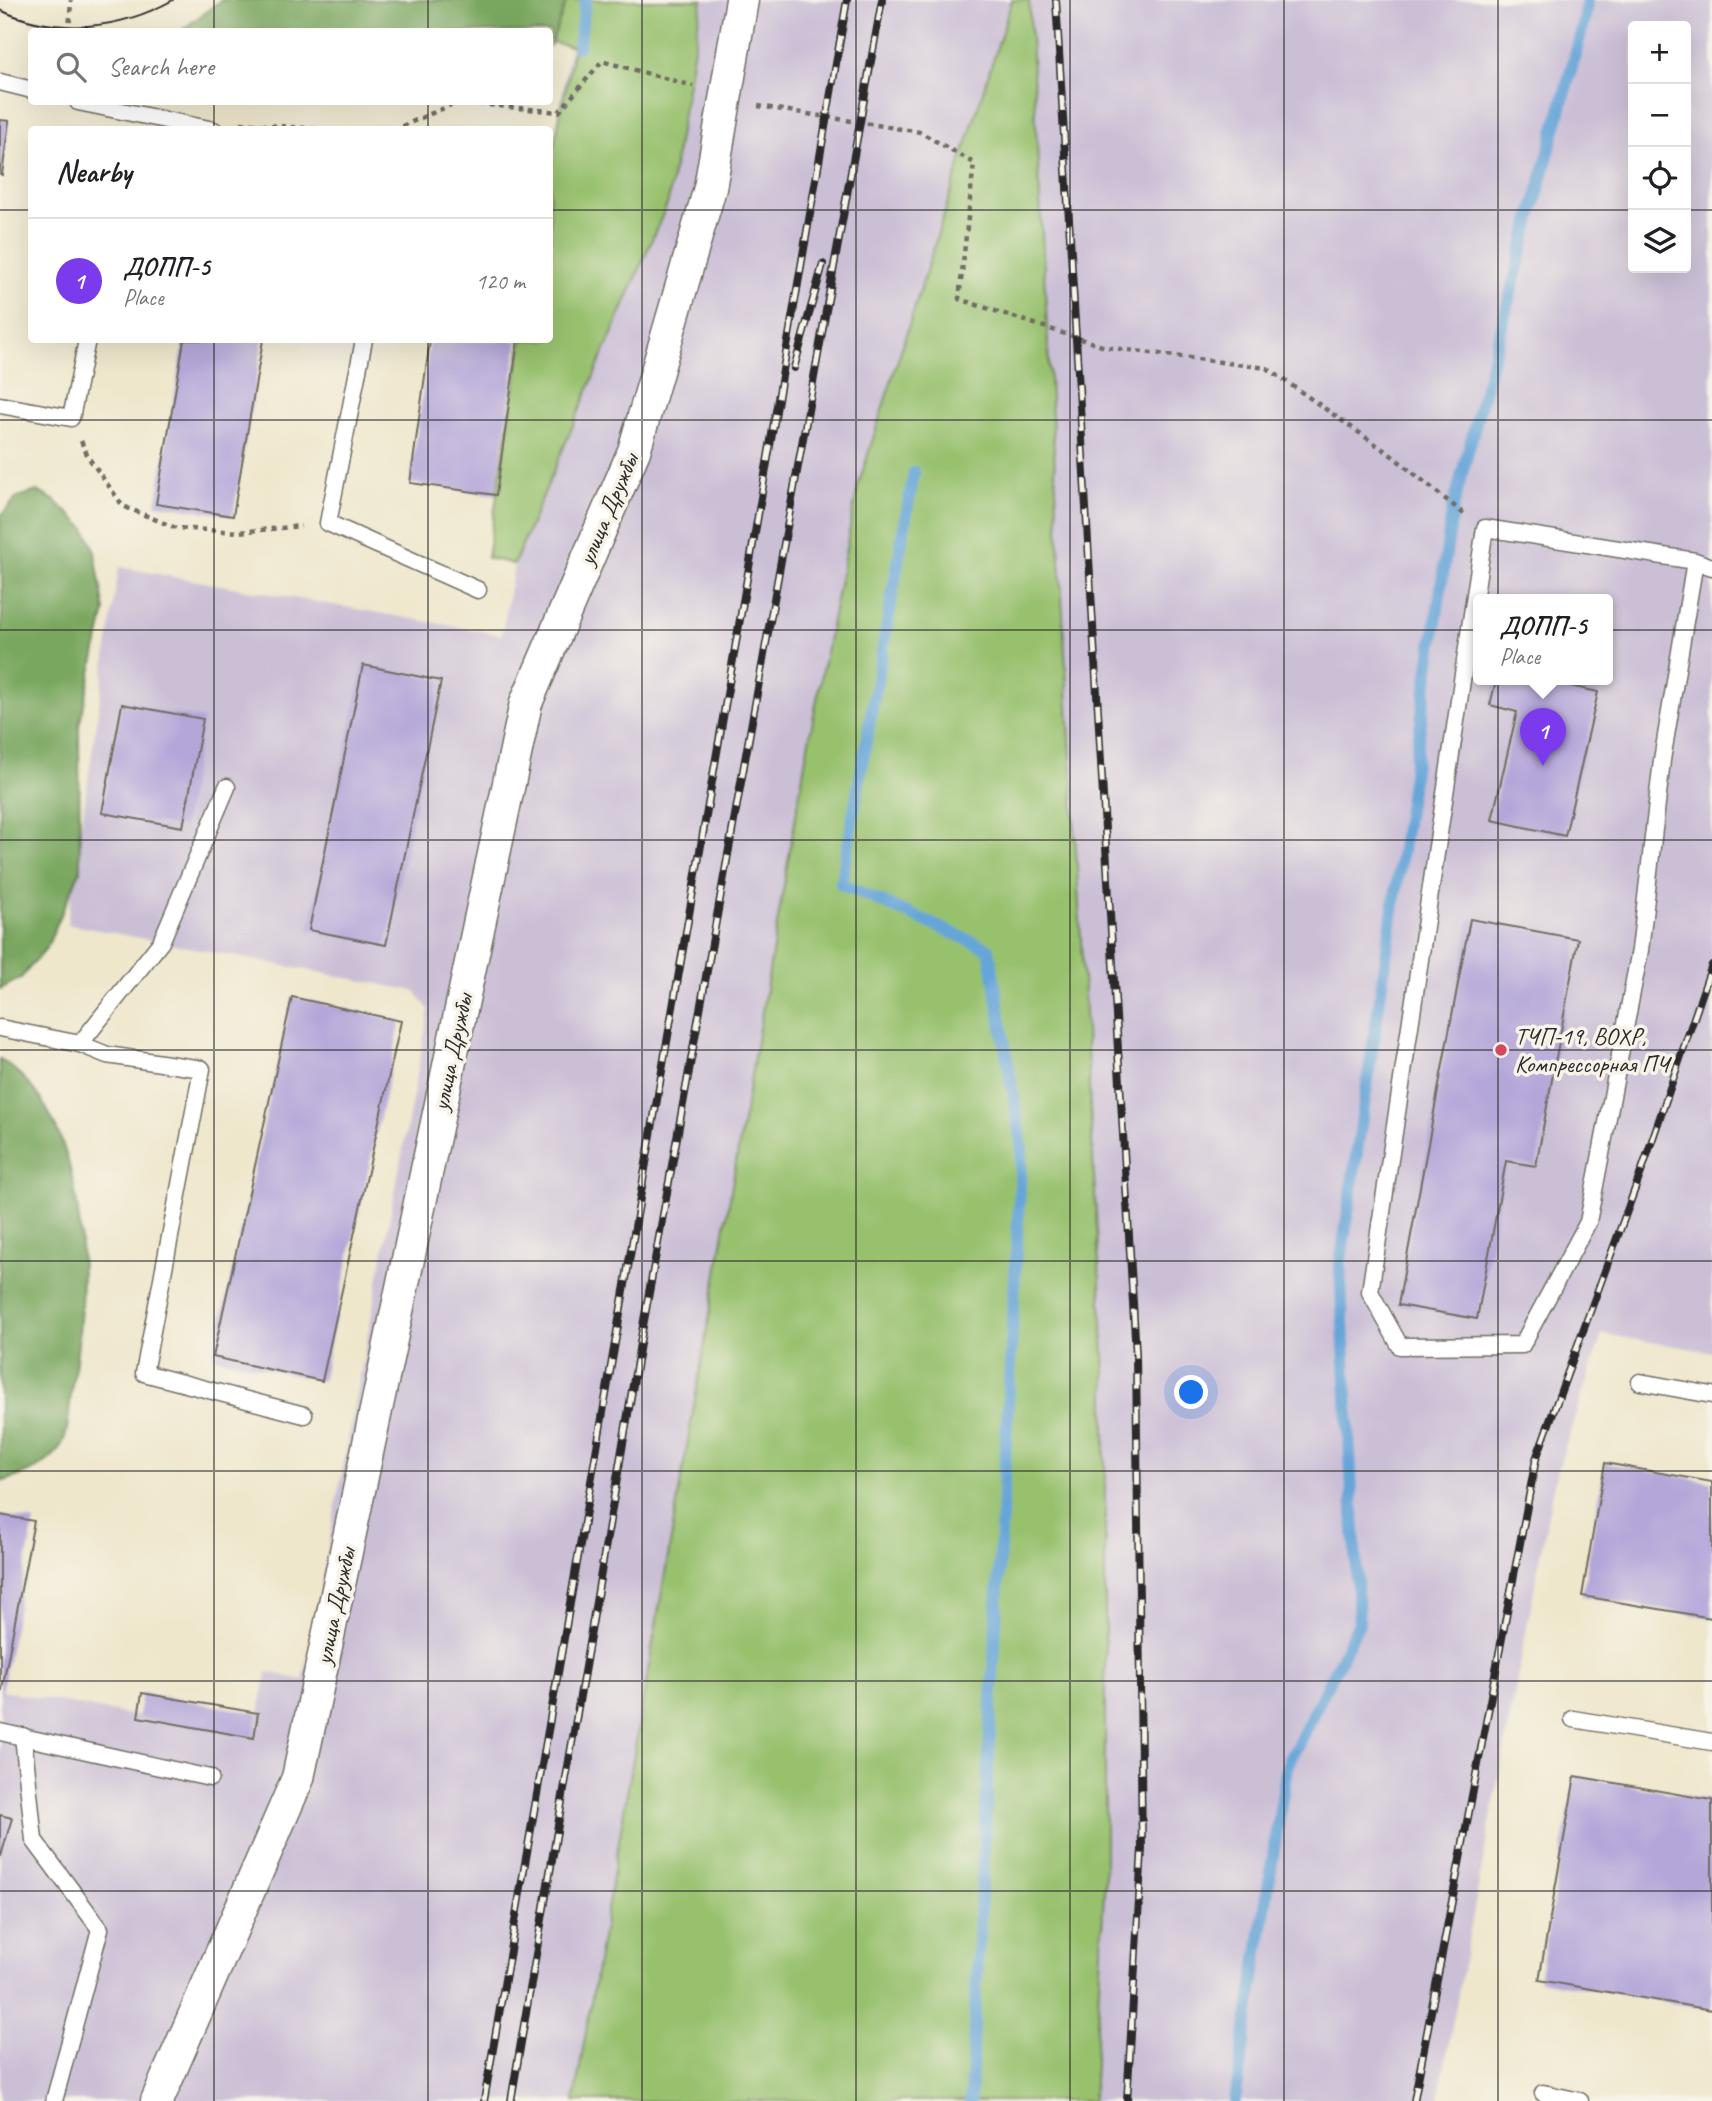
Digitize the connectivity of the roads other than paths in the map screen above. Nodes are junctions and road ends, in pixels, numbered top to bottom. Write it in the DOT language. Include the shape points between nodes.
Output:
graph roads {
  1 [pos="742,0"];
  2 [pos="0,82"];
  3 [pos="28,89"];
  4 [pos="86,105"];
  5 [pos="130,122"];
  6 [pos="172,126"];
  7 [pos="85,343"];
  8 [pos="363,343"];
  9 [pos="0,405"];
  10 [pos="1695,561"];
  11 [pos="1712,568"];
  12 [pos="478,590"];
  13 [pos="1475,594"];
  14 [pos="1473,608"];
  15 [pos="227,787"];
  16 [pos="0,1028"];
  17 [pos="80,1044"];
  18 [pos="1640,1382"];
  19 [pos="1712,1395"];
  20 [pos="304,1415"];
  21 [pos="1573,1719"];
  22 [pos="0,1731"];
  23 [pos="23,1736"];
  24 [pos="1712,1742"];
  25 [pos="210,1778"];
  26 [pos="1543,2093"];
  27 [pos="54,2101"];
  28 [pos="157,2101"];
  29 [pos="1580,2101"];
  1 -- 28 [label="street, улица Дружбы" via="710,188 634,451 526,703 299,1778"];
  2 -- 3 [label="lane"];
  4 -- 5 [label="lane"];
  5 -- 6 [label="lane"];
  7 -- 9 [label="lane" via="71,418"];
  8 -- 12 [label="lane" via="328,523"];
  10 -- 11 [label="lane"];
  10 -- 13 [label="lane" via="1485,528"];
  10 -- 14 [label="lane" via="1662,760 1640,950 1588,1222 1522,1345 1400,1346 1370,1292"];
  15 -- 17 [label="lane" via="161,942"];
  16 -- 17 [label="lane"];
  17 -- 20 [label="lane" via="107,1055 202,1069 144,1373"];
  18 -- 19 [label="lane"];
  21 -- 24 [label="lane"];
  22 -- 23 [label="lane"];
  23 -- 25 [label="lane"];
  23 -- 27 [label="lane" via="34,1840 100,1929"];
  26 -- 29 [label="lane"];
}
